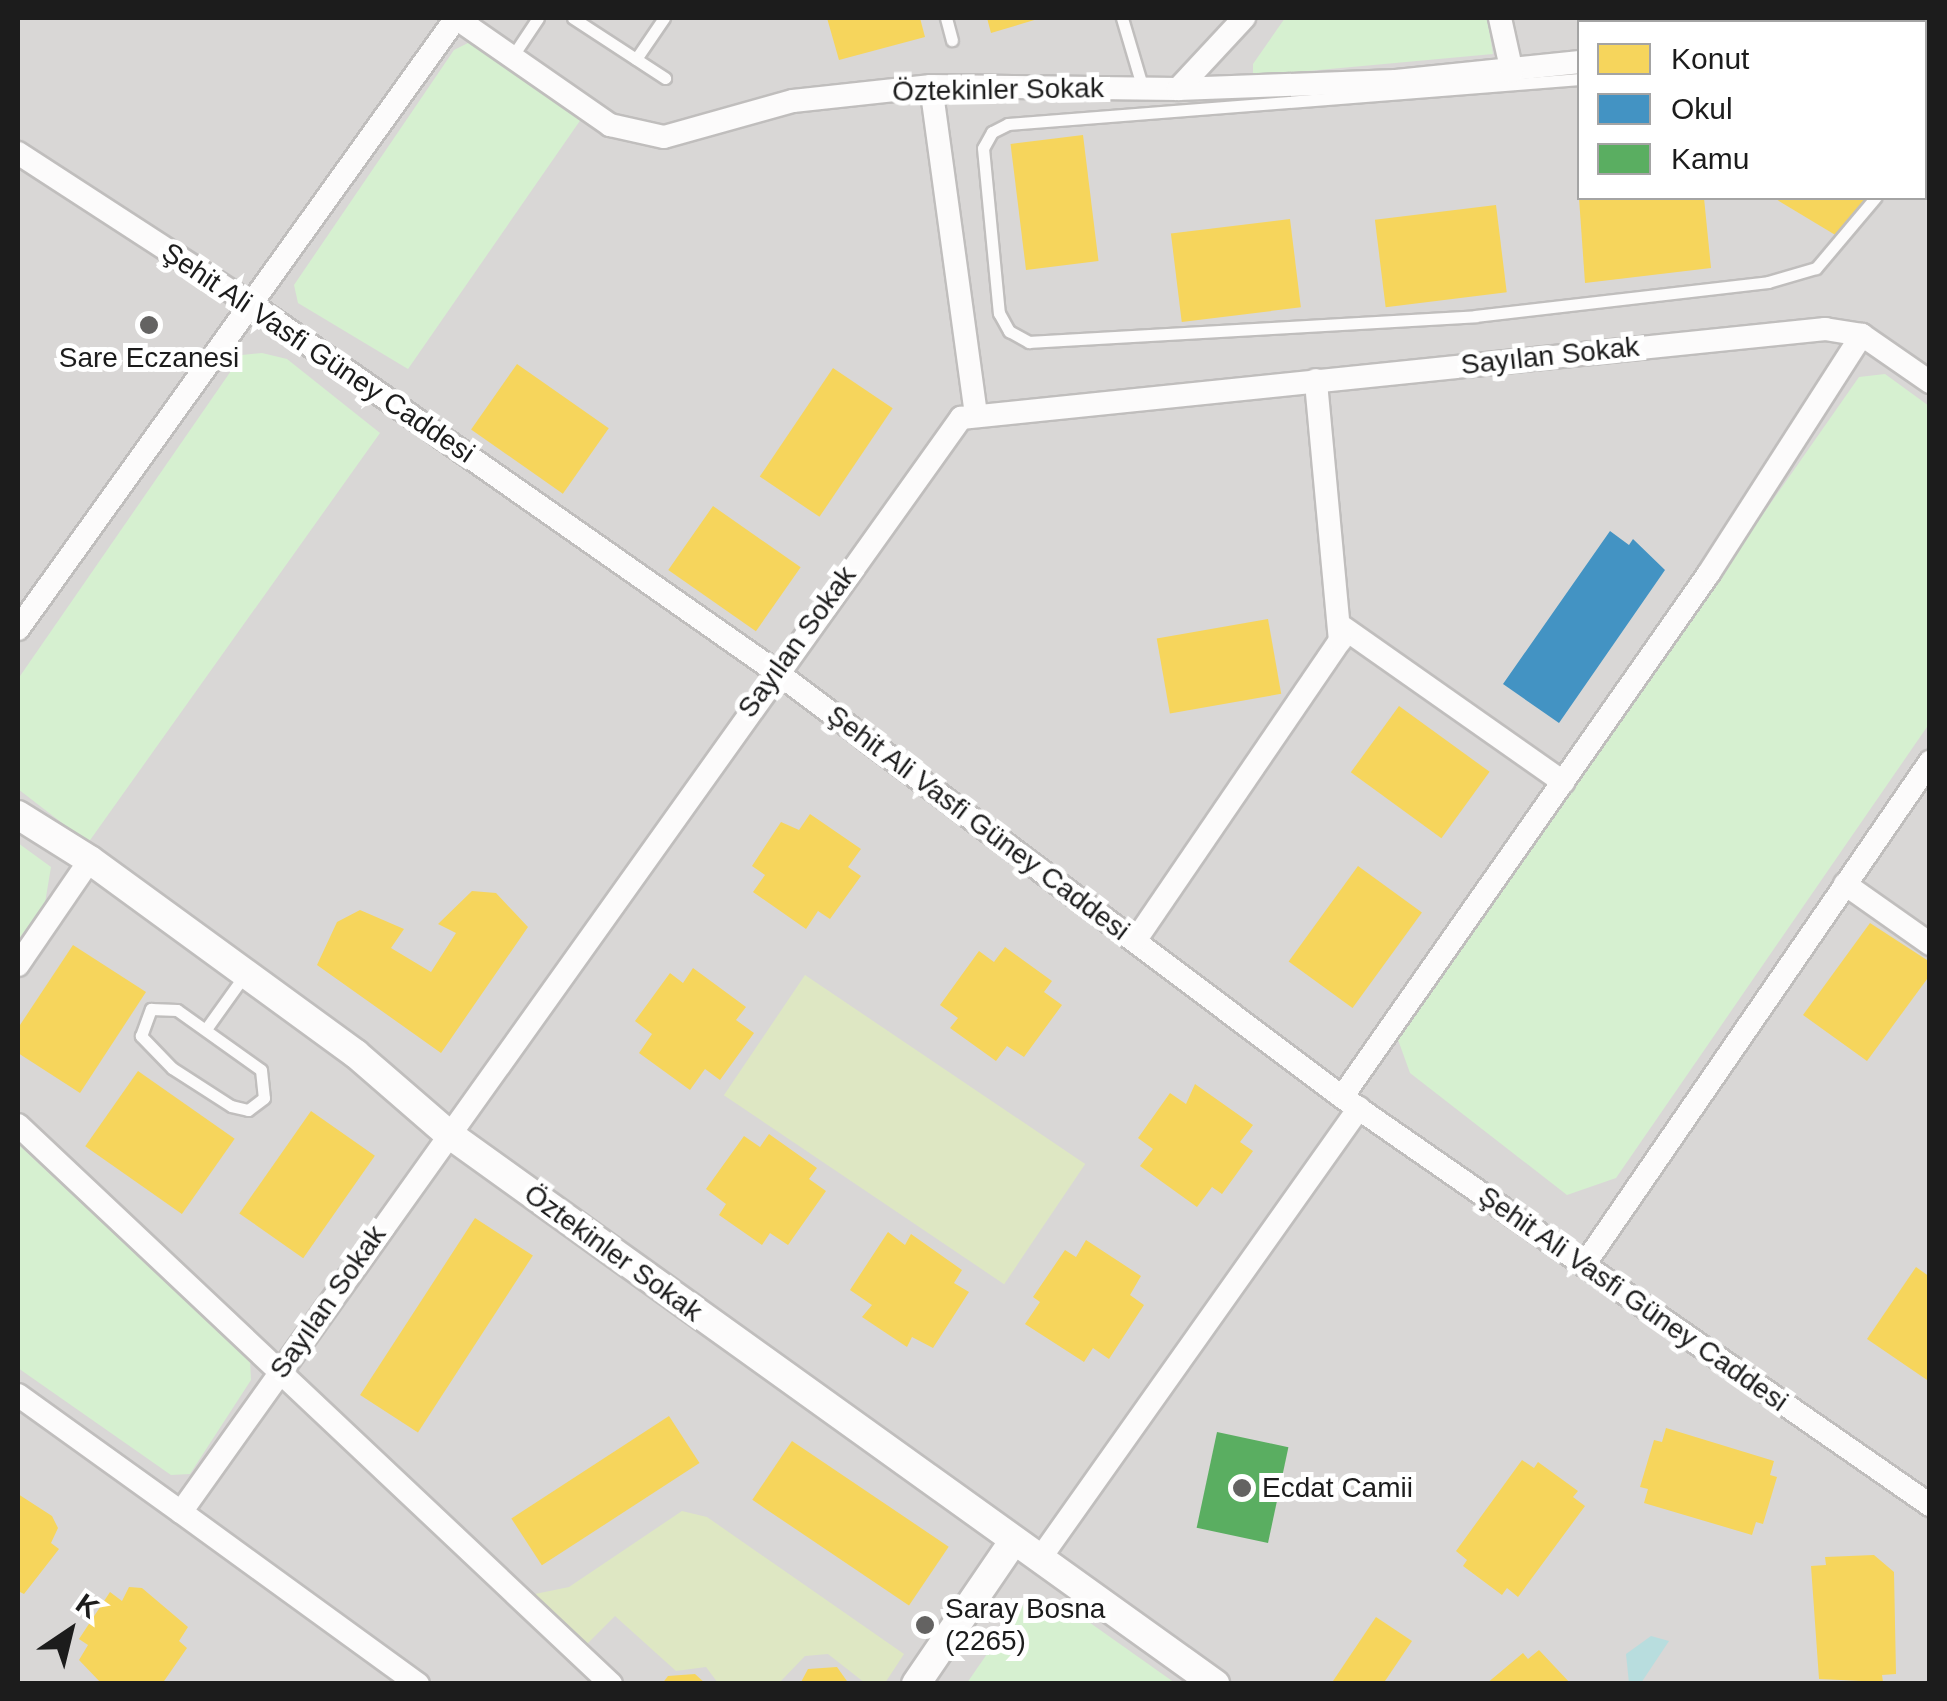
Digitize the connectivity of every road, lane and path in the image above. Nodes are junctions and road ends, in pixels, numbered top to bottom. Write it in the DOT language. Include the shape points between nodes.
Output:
graph roads {
  1 [pos="456,18"];
  2 [pos="538,18"];
  3 [pos="573,18"];
  4 [pos="664,18"];
  5 [pos="946,18"];
  6 [pos="1122,18"];
  7 [pos="1244,18"];
  8 [pos="1500,18"];
  9 [pos="952,40"];
  10 [pos="512,57"];
  11 [pos="636,59"];
  12 [pos="1577,62"];
  13 [pos="1512,72"];
  14 [pos="665,78"];
  15 [pos="1577,79"];
  16 [pos="931,86"];
  17 [pos="1143,89"];
  18 [pos="1178,89"];
  19 [pos="18,153"];
  20 [pos="1873,200"];
  21 [pos="254,306"];
  22 [pos="1862,336"];
  23 [pos="1928,378"];
  24 [pos="1316,380"];
  25 [pos="976,416"];
  26 [pos="1344,628"];
  27 [pos="18,629"];
  28 [pos="776,672"];
  29 [pos="1930,762"];
  30 [pos="1563,782"];
  31 [pos="18,815"];
  32 [pos="90,860"];
  33 [pos="1845,884"];
  34 [pos="1135,941"];
  35 [pos="1930,944"];
  36 [pos="18,965"];
  37 [pos="246,974"];
  38 [pos="206,1029"];
  39 [pos="1351,1103"];
  40 [pos="18,1125"];
  41 [pos="446,1132"];
  42 [pos="1584,1264"];
  43 [pos="278,1373"];
  44 [pos="18,1396"];
  45 [pos="1930,1505"];
  46 [pos="182,1512"];
  47 [pos="1014,1542"];
  48 [pos="1040,1560"];
  49 [pos="418,1684"];
  50 [pos="611,1684"];
  51 [pos="916,1684"];
  52 [pos="1215,1684"];
  1 -- 10 [label="street, Öztekinler Sokak"];
  1 -- 21 [label="street"];
  2 -- 10 [label="lane"];
  3 -- 11 [label="lane"];
  4 -- 11 [label="lane"];
  5 -- 9 [label="lane"];
  6 -- 17 [label="lane"];
  7 -- 18 [label="street"];
  8 -- 13 [label="street"];
  10 -- 16 [label="street, Öztekinler Sokak" via="610,125 664,138 793,101"];
  11 -- 14 [label="lane"];
  12 -- 13 [label="street, Öztekinler Sokak"];
  13 -- 18 [label="street, Öztekinler Sokak"];
  15 -- 20 [label="lane" via="1008,124 992,132 983,148 999,312 1008,331 1029,342 1474,316 1768,282 1816,268"];
  16 -- 17 [label="street, Öztekinler Sokak"];
  16 -- 25 [label="street"];
  17 -- 18 [label="street, Öztekinler Sokak"];
  19 -- 21 [label="street, Şehit Ali Vasfi Güney Caddesi"];
  21 -- 27 [label="street"];
  21 -- 28 [label="street, Şehit Ali Vasfi Güney Caddesi"];
  22 -- 23 [label="street, Sayılan Sokak"];
  22 -- 24 [label="street, Sayılan Sokak" via="1825,329"];
  22 -- 30 [label="street"];
  24 -- 25 [label="street, Sayılan Sokak"];
  24 -- 26 [label="street"];
  25 -- 28 [label="street, Sayılan Sokak" via="961,418"];
  26 -- 30 [label="street"];
  26 -- 34 [label="street"];
  28 -- 34 [label="street, Şehit Ali Vasfi Güney Caddesi"];
  28 -- 41 [label="street, Sayılan Sokak"];
  29 -- 33 [label="street"];
  30 -- 39 [label="street"];
  31 -- 32 [label="street, Öztekinler Sokak"];
  32 -- 36 [label="street"];
  32 -- 37 [label="street, Öztekinler Sokak"];
  33 -- 35 [label="street"];
  33 -- 42 [label="street"];
  34 -- 39 [label="street, Şehit Ali Vasfi Güney Caddesi"];
  37 -- 38 [label="lane"];
  37 -- 41 [label="street, Öztekinler Sokak" via="356,1054"];
  38 -- 38 [label="lane" via="261,1070 264,1098 248,1110 172,1068 142,1036 151,1008"];
  39 -- 42 [label="street, Şehit Ali Vasfi Güney Caddesi"];
  39 -- 48 [label="street"];
  40 -- 43 [label="street"];
  41 -- 43 [label="street, Sayılan Sokak"];
  41 -- 47 [label="street, Öztekinler Sokak"];
  42 -- 45 [label="street, Şehit Ali Vasfi Güney Caddesi"];
  43 -- 46 [label="street, Sayılan Sokak"];
  43 -- 50 [label="street"];
  44 -- 46 [label="street"];
  46 -- 49 [label="street"];
  47 -- 48 [label="street, Öztekinler Sokak"];
  47 -- 51 [label="street"];
  48 -- 52 [label="street, Öztekinler Sokak"];
}
